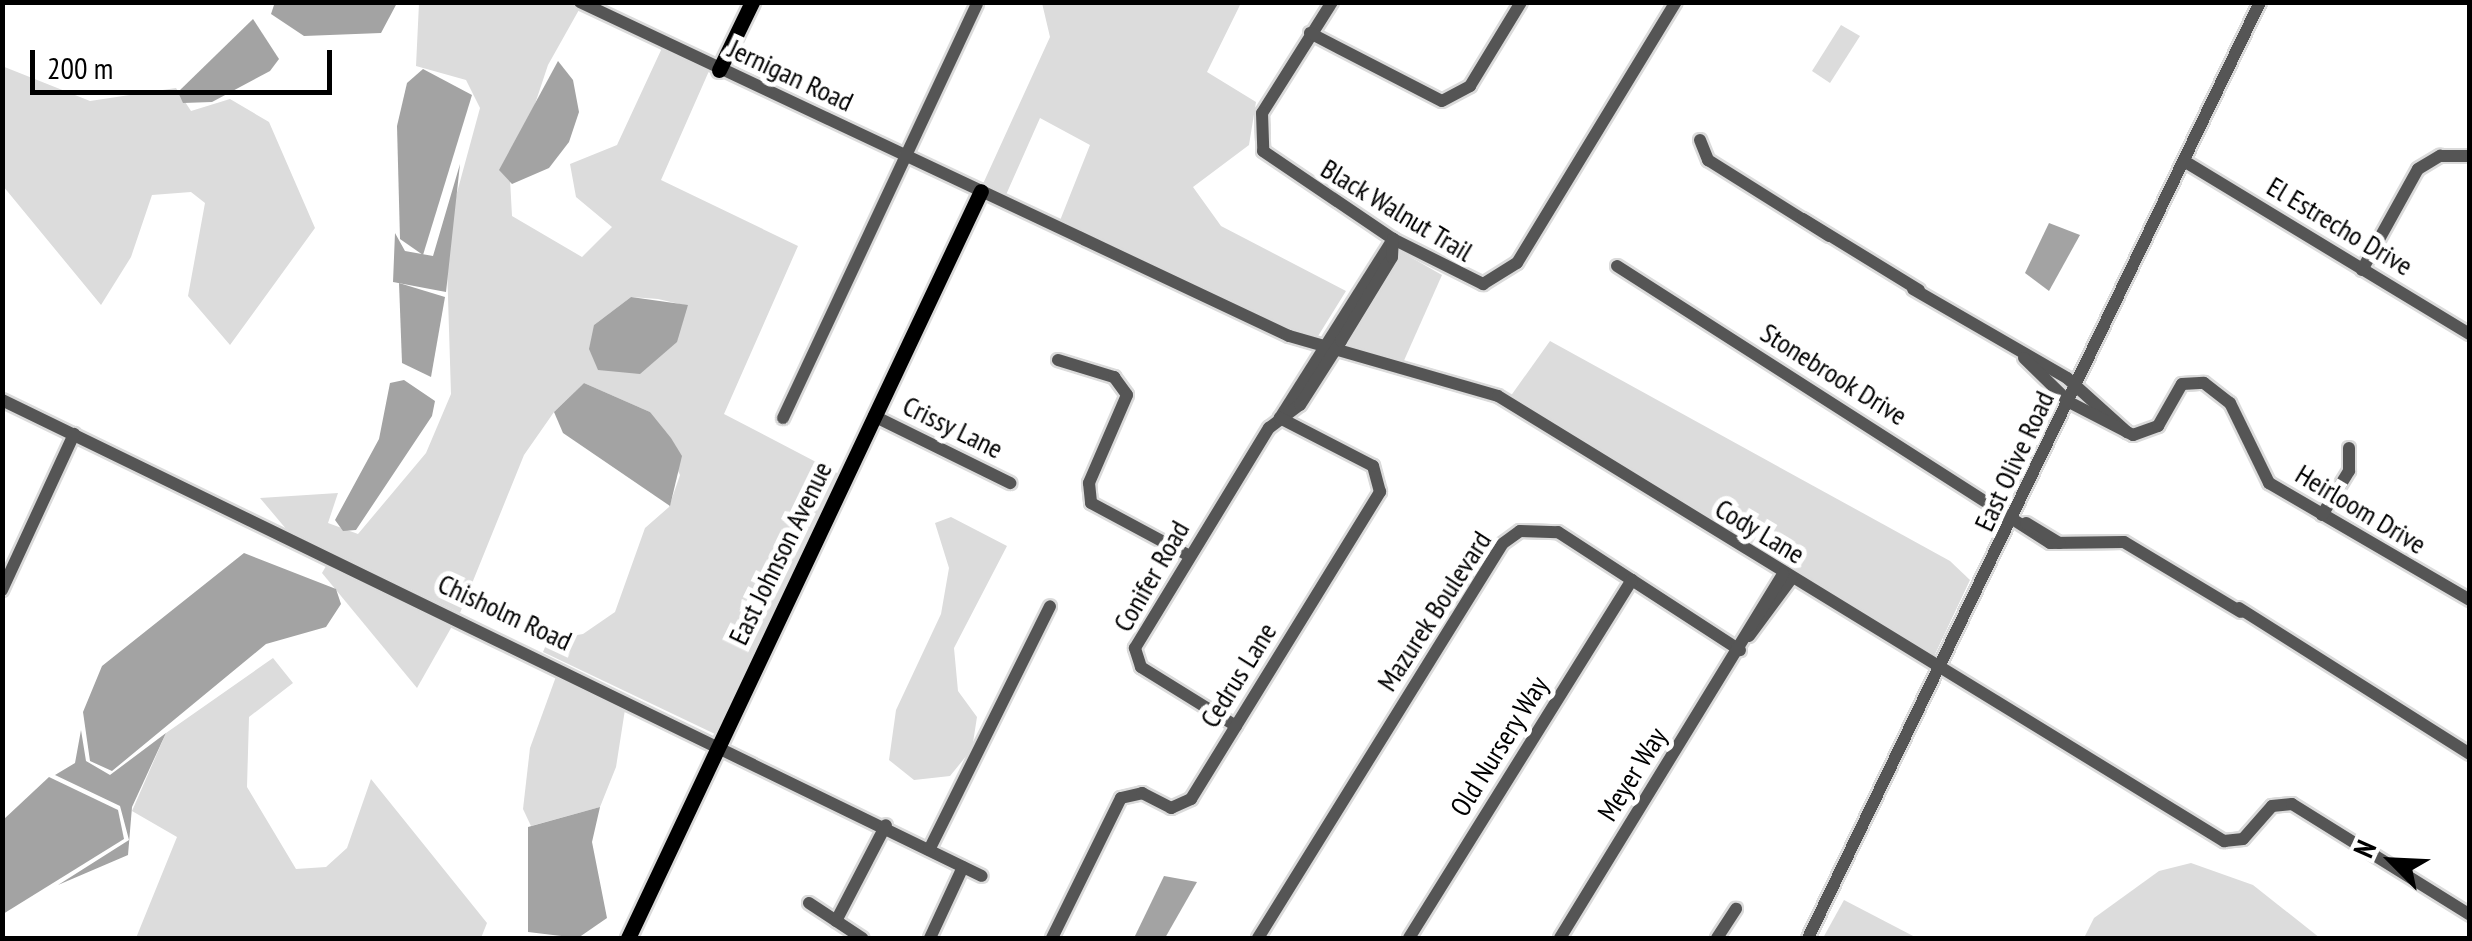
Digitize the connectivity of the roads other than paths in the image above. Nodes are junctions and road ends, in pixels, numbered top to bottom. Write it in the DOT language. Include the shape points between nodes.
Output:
graph roads {
  1 [pos="580,2"];
  2 [pos="752,2"];
  3 [pos="1332,2"];
  4 [pos="1521,2"];
  5 [pos="1676,2"];
  6 [pos="2260,2"];
  7 [pos="977,4"];
  8 [pos="1310,33"];
  9 [pos="719,70"];
  10 [pos="1700,140"];
  11 [pos="906,156"];
  12 [pos="2470,156"];
  13 [pos="2184,162"];
  14 [pos="981,192"];
  15 [pos="1393,239"];
  16 [pos="1618,266"];
  17 [pos="2362,270"];
  18 [pos="2470,334"];
  19 [pos="1318,347"];
  20 [pos="1333,352"];
  21 [pos="2024,358"];
  22 [pos="1058,360"];
  23 [pos="2076,389"];
  24 [pos="2,400"];
  25 [pos="2070,402"];
  26 [pos="874,416"];
  27 [pos="783,418"];
  28 [pos="1280,418"];
  29 [pos="2127,432"];
  30 [pos="74,434"];
  31 [pos="2349,448"];
  32 [pos="1010,483"];
  33 [pos="2322,515"];
  34 [pos="2021,520"];
  35 [pos="1190,556"];
  36 [pos="1787,576"];
  37 [pos="1632,580"];
  38 [pos="2,590"];
  39 [pos="2470,600"];
  40 [pos="1050,606"];
  41 [pos="1740,650"];
  42 [pos="1941,674"];
  43 [pos="1236,726"];
  44 [pos="718,741"];
  45 [pos="2470,754"];
  46 [pos="886,825"];
  47 [pos="929,850"];
  48 [pos="963,867"];
  49 [pos="982,876"];
  50 [pos="809,903"];
  51 [pos="1736,909"];
  52 [pos="2470,915"];
  53 [pos="836,921"];
  54 [pos="628,938"];
  55 [pos="862,938"];
  56 [pos="930,938"];
  57 [pos="1052,938"];
  58 [pos="1258,938"];
  59 [pos="1409,938"];
  60 [pos="1560,938"];
  61 [pos="1717,938"];
  62 [pos="1808,938"];
  1 -- 9 [label="street, Jernigan Road"];
  2 -- 9 [label="main road"];
  3 -- 8 [label="street, Black Walnut Trail"];
  4 -- 8 [label="street" via="1470,86 1442,101"];
  5 -- 15 [label="street, Black Walnut Trail" via="1510,272 1472,284"];
  6 -- 13 [label="street, East Olive Road"];
  7 -- 11 [label="street"];
  8 -- 15 [label="street, Black Walnut Trail" via="1262,113 1263,151"];
  9 -- 11 [label="street, Jernigan Road"];
  10 -- 21 [label="street" via="1708,160"];
  11 -- 14 [label="street, Jernigan Road"];
  11 -- 27 [label="street"];
  12 -- 17 [label="street" via="2440,156 2418,169"];
  13 -- 17 [label="street, El Estrecho Drive"];
  13 -- 23 [label="street, East Olive Road"];
  14 -- 19 [label="street, Cody Lane"];
  14 -- 26 [label="main road, East Johnson Avenue"];
  15 -- 19 [label="street, Conifer Road"];
  15 -- 20 [label="street, Conifer Road" via="1392,257"];
  16 -- 34 [label="street, Stonebrook Drive"];
  17 -- 18 [label="street, El Estrecho Drive"];
  19 -- 20 [label="street, Cody Lane"];
  19 -- 28 [label="street, Conifer Road"];
  20 -- 28 [label="street, Conifer Road"];
  20 -- 36 [label="street, Cody Lane" via="1498,396"];
  21 -- 23 [label="street"];
  21 -- 25 [label="street"];
  22 -- 35 [label="street" via="1114,377 1126,395 1089,483 1091,503"];
  23 -- 25 [label="street, East Olive Road"];
  23 -- 29 [label="street"];
  24 -- 30 [label="street, Chisholm Road"];
  25 -- 29 [label="street"];
  25 -- 34 [label="street, East Olive Road"];
  26 -- 32 [label="street, Crissy Lane"];
  26 -- 44 [label="main road, East Johnson Avenue"];
  28 -- 35 [label="street, Conifer Road"];
  28 -- 43 [label="street, Cedrus Lane" via="1373,466 1381,485"];
  29 -- 33 [label="street, Heirloom Drive" via="2153,431 2176,389 2204,383 2230,403 2262,474"];
  30 -- 38 [label="street"];
  30 -- 44 [label="street, Chisholm Road"];
  31 -- 33 [label="street" via="2348,471"];
  33 -- 39 [label="street, Heirloom Drive"];
  34 -- 42 [label="street, East Olive Road"];
  34 -- 45 [label="street, Stonebrook Drive" via="2059,543 2108,536"];
  35 -- 43 [label="street, Conifer Road" via="1135,655"];
  36 -- 41 [label="street, Meyer Way"];
  36 -- 42 [label="street, Cody Lane"];
  37 -- 41 [label="street, Mazurek Boulevard"];
  37 -- 58 [label="street, Mazurek Boulevard" via="1550,529 1510,537"];
  37 -- 59 [label="street, Old Nursery Way"];
  40 -- 47 [label="street"];
  41 -- 60 [label="street, Meyer Way"];
  42 -- 52 [label="street, Cody Lane" via="2224,841 2243,839 2272,806 2292,804"];
  42 -- 62 [label="street, East Olive Road"];
  43 -- 57 [label="street, Cedrus Lane" via="1186,804 1171,808 1132,793 1117,804"];
  44 -- 46 [label="street, Chisholm Road"];
  44 -- 54 [label="main road, East Johnson Avenue"];
  46 -- 47 [label="street, Chisholm Road"];
  46 -- 53 [label="street"];
  47 -- 48 [label="street, Chisholm Road"];
  48 -- 49 [label="street, Chisholm Road"];
  48 -- 56 [label="street"];
  50 -- 53 [label="street"];
  51 -- 61 [label="street"];
  53 -- 55 [label="street"];
}
